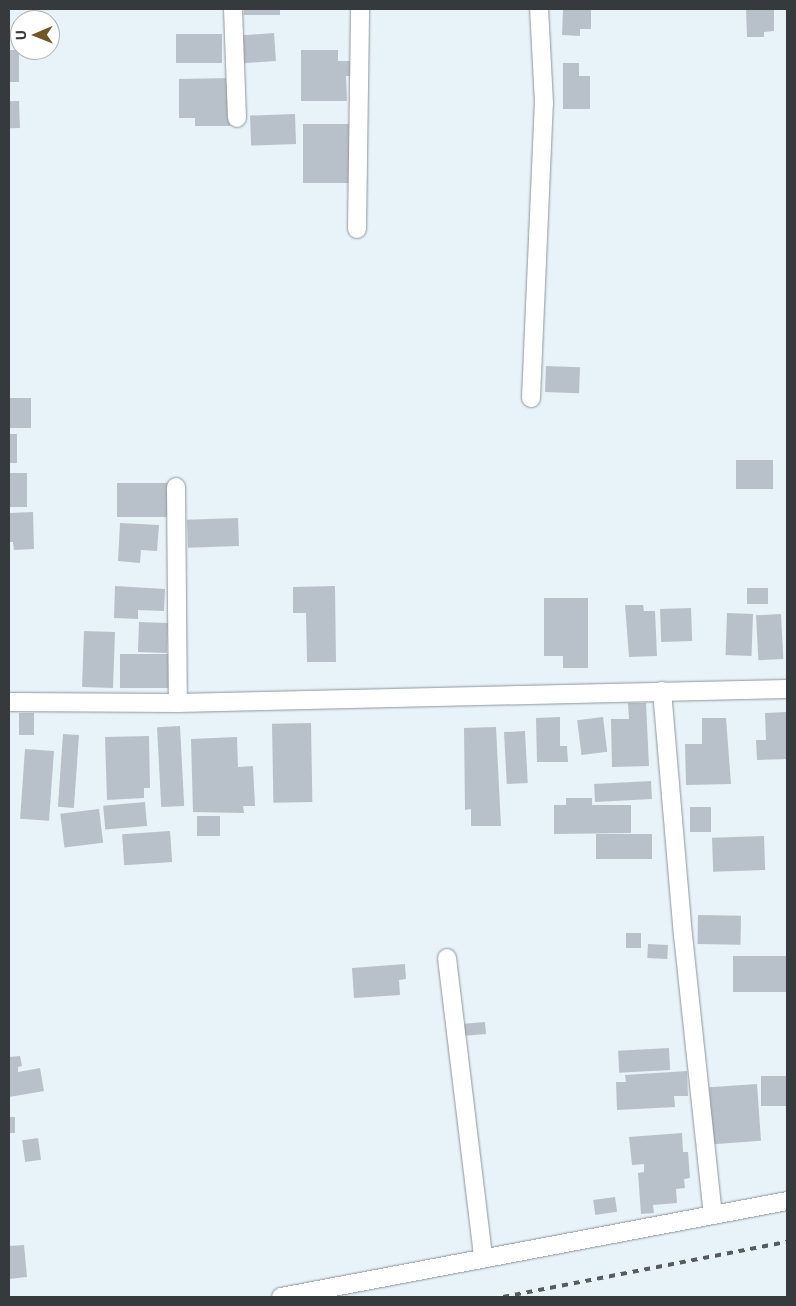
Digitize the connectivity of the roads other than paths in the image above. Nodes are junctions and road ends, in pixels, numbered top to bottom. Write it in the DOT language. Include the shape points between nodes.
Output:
graph roads {
  1 [pos="233,9"];
  2 [pos="360,9"];
  3 [pos="539,9"];
  4 [pos="237,118"];
  5 [pos="356,229"];
  6 [pos="531,398"];
  7 [pos="176,487"];
  8 [pos="787,688"];
  9 [pos="662,691"];
  10 [pos="9,702"];
  11 [pos="178,703"];
  12 [pos="447,958"];
  13 [pos="787,1201"];
  14 [pos="713,1214"];
  15 [pos="483,1257"];
  16 [pos="281,1297"];
  1 -- 4 [label="street"];
  2 -- 5 [label="street"];
  3 -- 6 [label="street" via="544,103"];
  7 -- 11 [label="street"];
  8 -- 9 [label="street"];
  9 -- 11 [label="street"];
  9 -- 14 [label="street" via="683,935"];
  10 -- 11 [label="street"];
  12 -- 15 [label="street"];
  13 -- 14 [label="street"];
  14 -- 15 [label="street"];
  15 -- 16 [label="street"];
}
